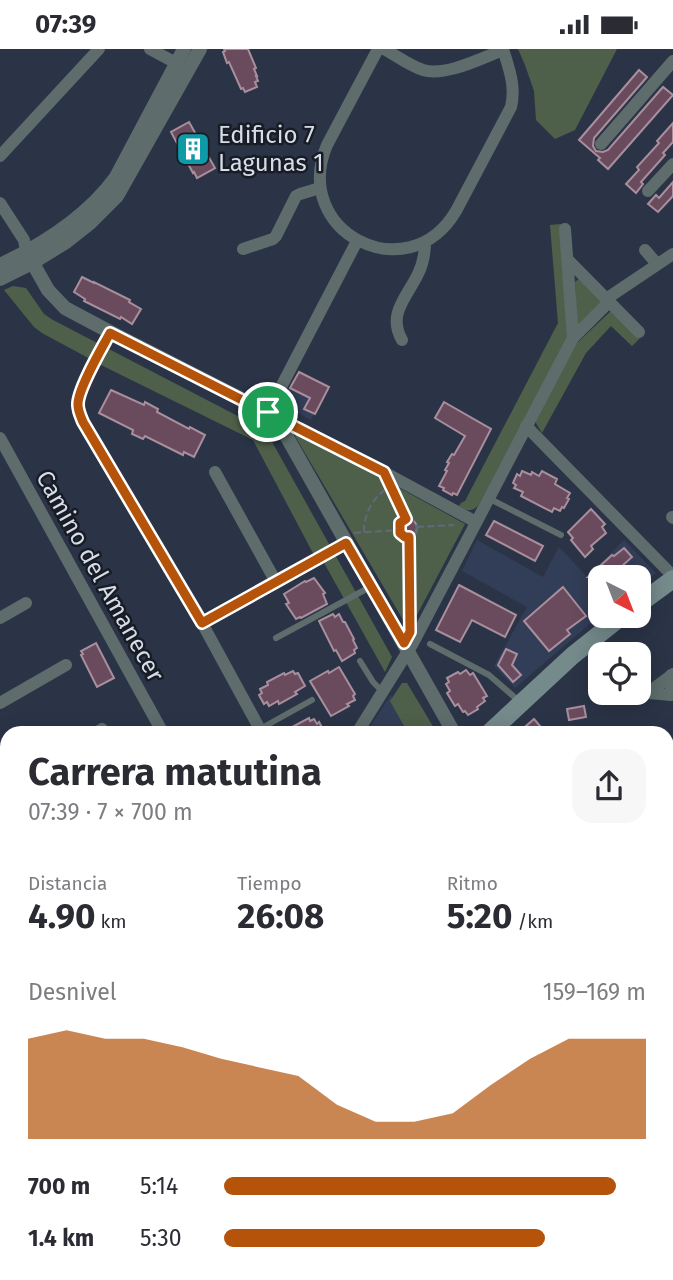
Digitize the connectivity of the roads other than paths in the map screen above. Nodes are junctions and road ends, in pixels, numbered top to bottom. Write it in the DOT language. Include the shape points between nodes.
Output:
graph roads {
  1 [pos="99,49"];
  2 [pos="150,49"];
  3 [pos="184,49"];
  4 [pos="200,49"];
  5 [pos="378,49"];
  6 [pos="384,49"];
  7 [pos="503,50"];
  8 [pos="673,61"];
  9 [pos="181,68"];
  10 [pos="601,144"];
  11 [pos="0,156"];
  12 [pos="672,161"];
  13 [pos="320,188"];
  14 [pos="648,191"];
  15 [pos="0,203"];
  16 [pos="565,229"];
  17 [pos="357,241"];
  18 [pos="425,242"];
  19 [pos="243,249"];
  20 [pos="645,250"];
  21 [pos="673,254"];
  22 [pos="29,257"];
  23 [pos="568,260"];
  24 [pos="657,264"];
  25 [pos="0,265"];
  26 [pos="0,279"];
  27 [pos="608,300"];
  28 [pos="639,332"];
  29 [pos="110,333"];
  30 [pos="573,338"];
  31 [pos="402,340"];
  32 [pos="271,414"];
  33 [pos="527,426"];
  34 [pos="0,438"];
  35 [pos="215,472"];
  36 [pos="488,498"];
  37 [pos="472,520"];
  38 [pos="561,534"];
  39 [pos="344,538"];
  40 [pos="673,578"];
  41 [pos="276,582"];
  42 [pos="371,586"];
  43 [pos="651,595"];
  44 [pos="26,603"];
  45 [pos="0,618"];
  46 [pos="202,623"];
  47 [pos="607,628"];
  48 [pos="276,638"];
  49 [pos="430,644"];
  50 [pos="406,647"];
  51 [pos="360,660"];
  52 [pos="66,665"];
  53 [pos="384,692"];
  54 [pos="312,699"];
  55 [pos="0,703"];
  56 [pos="520,703"];
  57 [pos="159,726"];
  58 [pos="258,726"];
  59 [pos="269,726"];
  60 [pos="362,726"];
  61 [pos="450,726"];
  62 [pos="496,726"];
  1 -- 11 [label="street"];
  2 -- 9 [label="street"];
  3 -- 9 [label="street"];
  4 -- 9 [label="street"];
  5 -- 13 [label="street" via="324,153"];
  6 -- 7 [label="street" via="434,72"];
  7 -- 18 [label="street" via="513,83 511,107 452,219"];
  8 -- 10 [label="street"];
  9 -- 22 [label="street" via="117,196 74,235"];
  12 -- 14 [label="street"];
  13 -- 17 [label="street" via="332,218"];
  13 -- 19 [label="street" via="296,196 273,239"];
  15 -- 22 [label="street"];
  16 -- 23 [label="street"];
  17 -- 18 [label="street" via="393,250"];
  17 -- 32 [label="street"];
  18 -- 31 [label="street" via="421,266 397,314"];
  20 -- 24 [label="street"];
  21 -- 24 [label="street"];
  22 -- 25 [label="street"];
  22 -- 26 [label="street"];
  22 -- 29 [label="street" via="58,302"];
  23 -- 27 [label="street"];
  23 -- 30 [label="street"];
  24 -- 27 [label="street"];
  27 -- 28 [label="street"];
  27 -- 30 [label="street"];
  29 -- 32 [label="street"];
  29 -- 46 [label="street" via="81,391 78,410"];
  30 -- 33 [label="street"];
  32 -- 37 [label="street"];
  32 -- 39 [label="street"];
  33 -- 36 [label="street"];
  33 -- 40 [label="street"];
  34 -- 57 [label="street, Camino del Amanecer"];
  35 -- 41 [label="street"];
  36 -- 37 [label="street"];
  36 -- 38 [label="lane"];
  37 -- 50 [label="street"];
  39 -- 41 [label="street"];
  39 -- 42 [label="street"];
  40 -- 43 [label="main road"];
  41 -- 46 [label="street"];
  42 -- 48 [label="lane"];
  42 -- 50 [label="street"];
  44 -- 45 [label="street"];
  46 -- 58 [label="street"];
  47 -- 56 [label="main road"];
  49 -- 56 [label="lane" via="489,675"];
  50 -- 53 [label="street"];
  50 -- 61 [label="street"];
  51 -- 53 [label="lane"];
  52 -- 55 [label="street"];
  53 -- 60 [label="street"];
  54 -- 59 [label="lane"];
  56 -- 62 [label="main road"];
}
